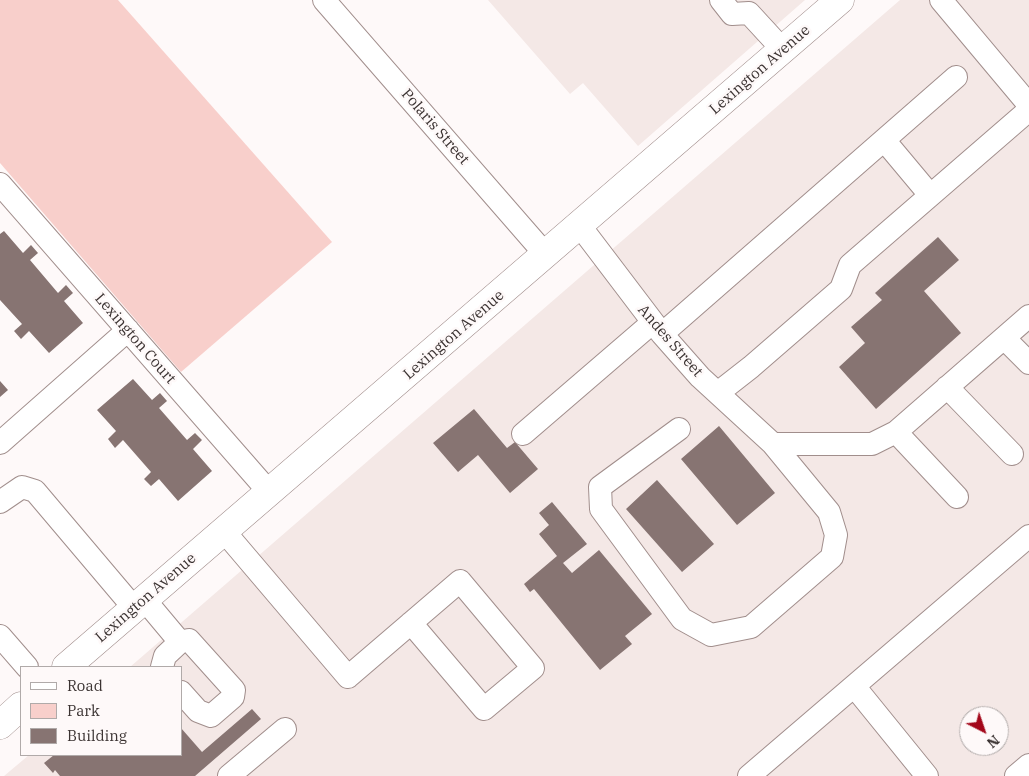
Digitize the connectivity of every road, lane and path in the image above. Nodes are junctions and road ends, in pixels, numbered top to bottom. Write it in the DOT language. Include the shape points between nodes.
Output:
graph roads {
  1 [pos="324,0"];
  2 [pos="721,0"];
  3 [pos="840,0"];
  4 [pos="941,0"];
  5 [pos="783,50"];
  6 [pos="956,77"];
  7 [pos="1029,105"];
  8 [pos="1029,110"];
  9 [pos="884,140"];
  10 [pos="0,184"];
  11 [pos="930,196"];
  12 [pos="580,226"];
  13 [pos="546,255"];
  14 [pos="1029,316"];
  15 [pos="657,328"];
  16 [pos="128,330"];
  17 [pos="1004,338"];
  18 [pos="1029,363"];
  19 [pos="948,387"];
  20 [pos="719,392"];
  21 [pos="679,429"];
  22 [pos="896,432"];
  23 [pos="523,434"];
  24 [pos="0,443"];
  25 [pos="773,444"];
  26 [pos="1012,454"];
  27 [pos="270,493"];
  28 [pos="956,497"];
  29 [pos="0,502"];
  30 [pos="223,530"];
  31 [pos="1029,536"];
  32 [pos="139,604"];
  33 [pos="411,624"];
  34 [pos="0,636"];
  35 [pos="180,642"];
  36 [pos="26,666"];
  37 [pos="67,666"];
  38 [pos="162,666"];
  39 [pos="854,686"];
  40 [pos="182,693"];
  41 [pos="20,707"];
  42 [pos="0,725"];
  43 [pos="285,729"];
  44 [pos="1029,765"];
  45 [pos="228,776"];
  46 [pos="750,776"];
  47 [pos="927,776"];
  48 [pos="1016,776"];
  1 -- 13 [label="street, Polaris Street"];
  2 -- 5 [label="street" via="732,14 749,13"];
  3 -- 5 [label="main road, Lexington Avenue"];
  4 -- 7 [label="street"];
  5 -- 12 [label="main road, Lexington Avenue"];
  6 -- 9 [label="street"];
  8 -- 11 [label="street"];
  9 -- 11 [label="street"];
  9 -- 15 [label="street"];
  10 -- 16 [label="street, Lexington Court"];
  11 -- 20 [label="street" via="850,265 841,289"];
  12 -- 13 [label="main road, Lexington Avenue"];
  12 -- 15 [label="street, Andes Street"];
  13 -- 27 [label="main road, Lexington Avenue"];
  14 -- 17 [label="street"];
  15 -- 20 [label="street, Andes Street" via="700,377"];
  15 -- 23 [label="street"];
  16 -- 24 [label="street"];
  16 -- 27 [label="street, Lexington Court"];
  17 -- 18 [label="street"];
  17 -- 19 [label="street"];
  19 -- 22 [label="street"];
  19 -- 26 [label="street"];
  20 -- 25 [label="street, Andes Street"];
  21 -- 25 [label="street, Andes Street" via="600,487 601,509 682,620 711,635 751,627 832,557 836,535 830,512"];
  22 -- 25 [label="street" via="872,444"];
  22 -- 28 [label="street"];
  27 -- 30 [label="main road, Lexington Avenue"];
  29 -- 32 [label="street" via="22,487 35,491"];
  30 -- 32 [label="main road, Lexington Avenue"];
  30 -- 33 [label="street" via="348,677"];
  31 -- 39 [label="street"];
  32 -- 35 [label="street"];
  32 -- 37 [label="main road, Lexington Avenue"];
  33 -- 33 [label="street" via="460,581 533,668 484,709"];
  34 -- 36 [label="street"];
  35 -- 38 [label="street" via="165,656"];
  35 -- 40 [label="street" via="189,640 193,643 234,690 233,697 211,716 198,711"];
  39 -- 46 [label="street"];
  39 -- 47 [label="street"];
  41 -- 42 [label="main road"];
  43 -- 45 [label="street"];
  44 -- 48 [label="street"];
}
